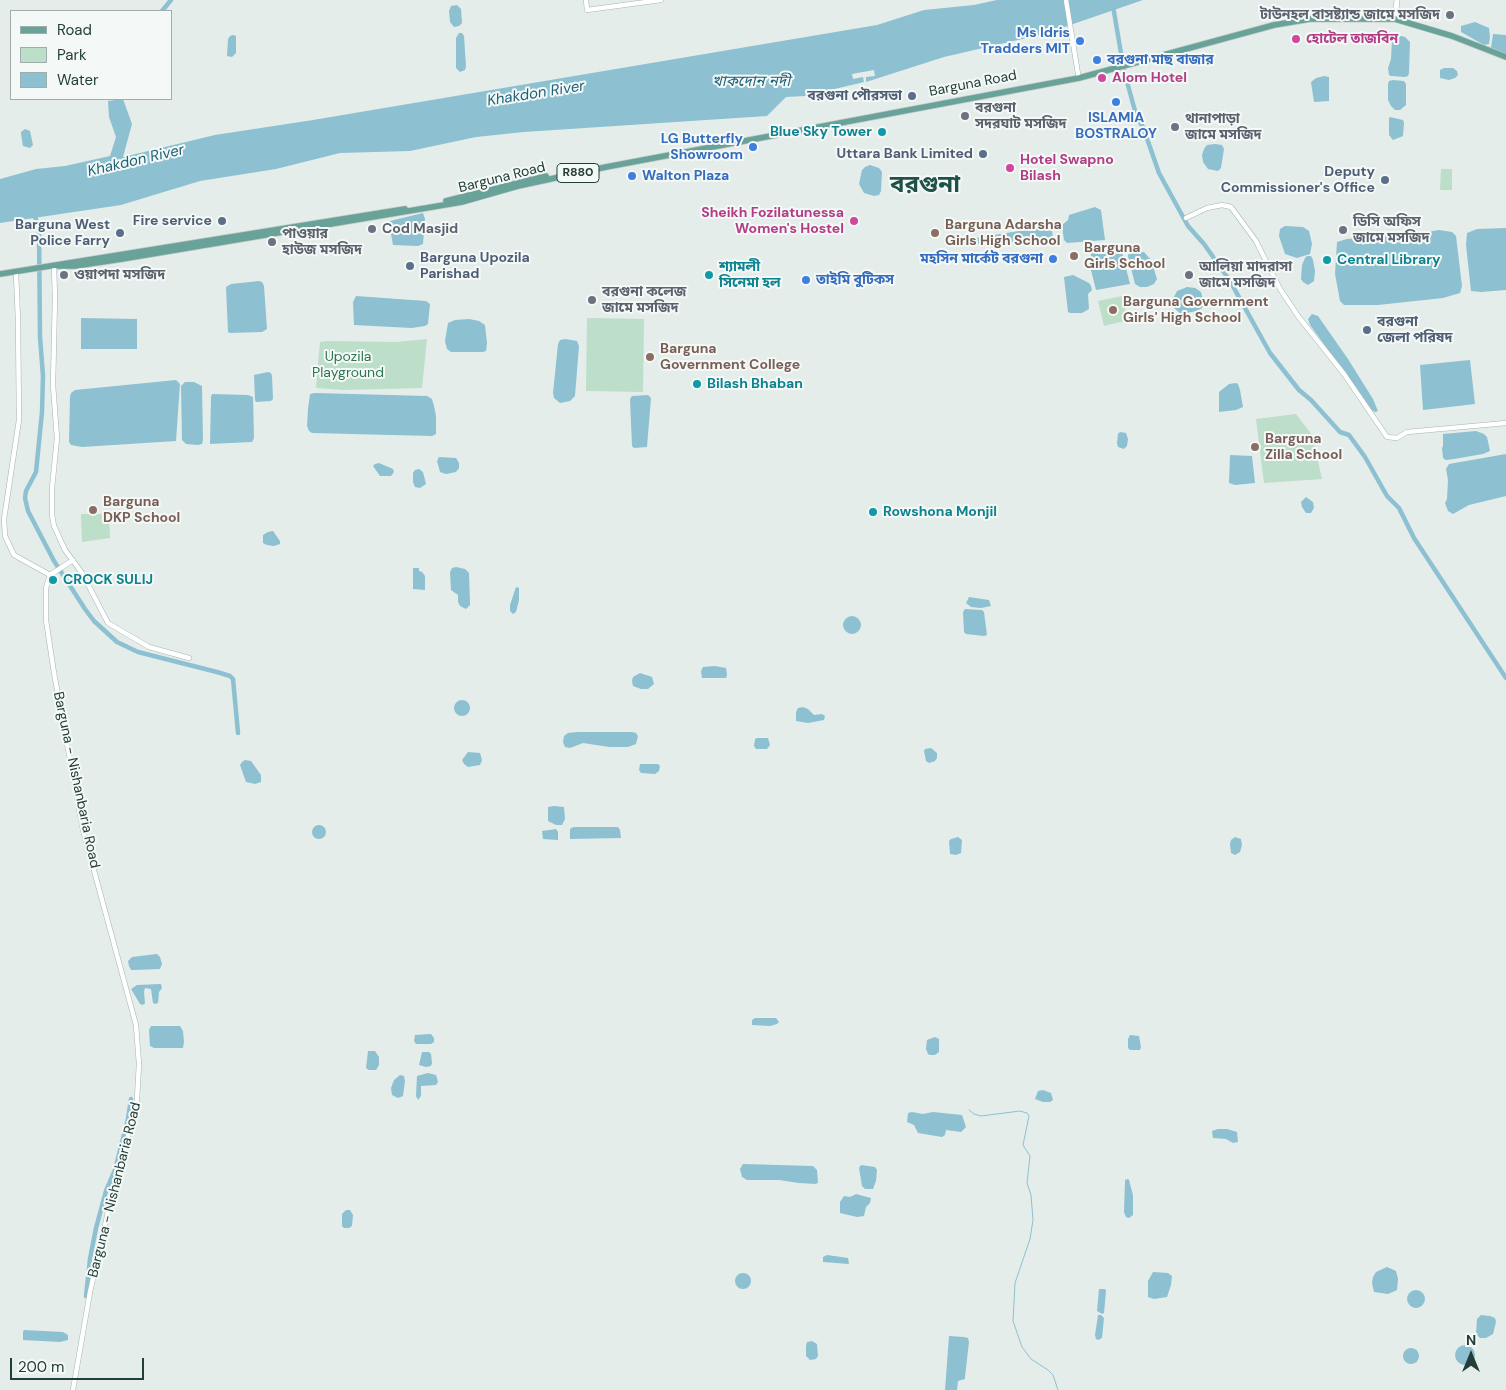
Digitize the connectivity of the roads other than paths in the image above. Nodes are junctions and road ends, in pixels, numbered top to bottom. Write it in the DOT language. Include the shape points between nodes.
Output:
graph roads {
  1 [pos="586,0"];
  2 [pos="661,0"];
  3 [pos="1066,0"];
  4 [pos="1397,0"];
  5 [pos="1395,19"];
  6 [pos="1506,57"];
  7 [pos="1097,73"];
  8 [pos="1078,74"];
  9 [pos="1186,218"];
  10 [pos="56,266"];
  11 [pos="18,273"];
  12 [pos="0,274"];
  13 [pos="1506,423"];
  14 [pos="73,560"];
  15 [pos="50,575"];
  16 [pos="189,658"];
  17 [pos="72,1390"];
  1 -- 2 [label="street" via="587,10"];
  3 -- 8 [label="street"];
  4 -- 5 [label="main road"];
  5 -- 6 [label="main road, Barguna Road / R880"];
  5 -- 7 [label="main road, Barguna Road / R880" via="1325,18 1286,23"];
  7 -- 8 [label="main road, Barguna Road / R880"];
  7 -- 10 [label="main road, Barguna Road / R880" via="606,167 462,202 122,259"];
  8 -- 10 [label="main road, Barguna Road / R880" via="534,178 441,202"];
  9 -- 13 [label="street" via="1207,208 1231,206 1256,241 1280,289 1387,437 1397,438 1407,432"];
  10 -- 11 [label="main road, Barguna Road / R880"];
  10 -- 14 [label="street" via="53,385 57,438 52,515 57,533"];
  11 -- 12 [label="main road, Barguna Road / R880"];
  11 -- 15 [label="street" via="19,420 4,519 5,536 14,555"];
  14 -- 15 [label="street"];
  14 -- 16 [label="street" via="108,623 149,647"];
  15 -- 17 [label="street, Barguna - Nishanbaria Road" via="46,588 46,620 54,673 83,830 136,1025 139,1064 135,1110 110,1203"];
}
